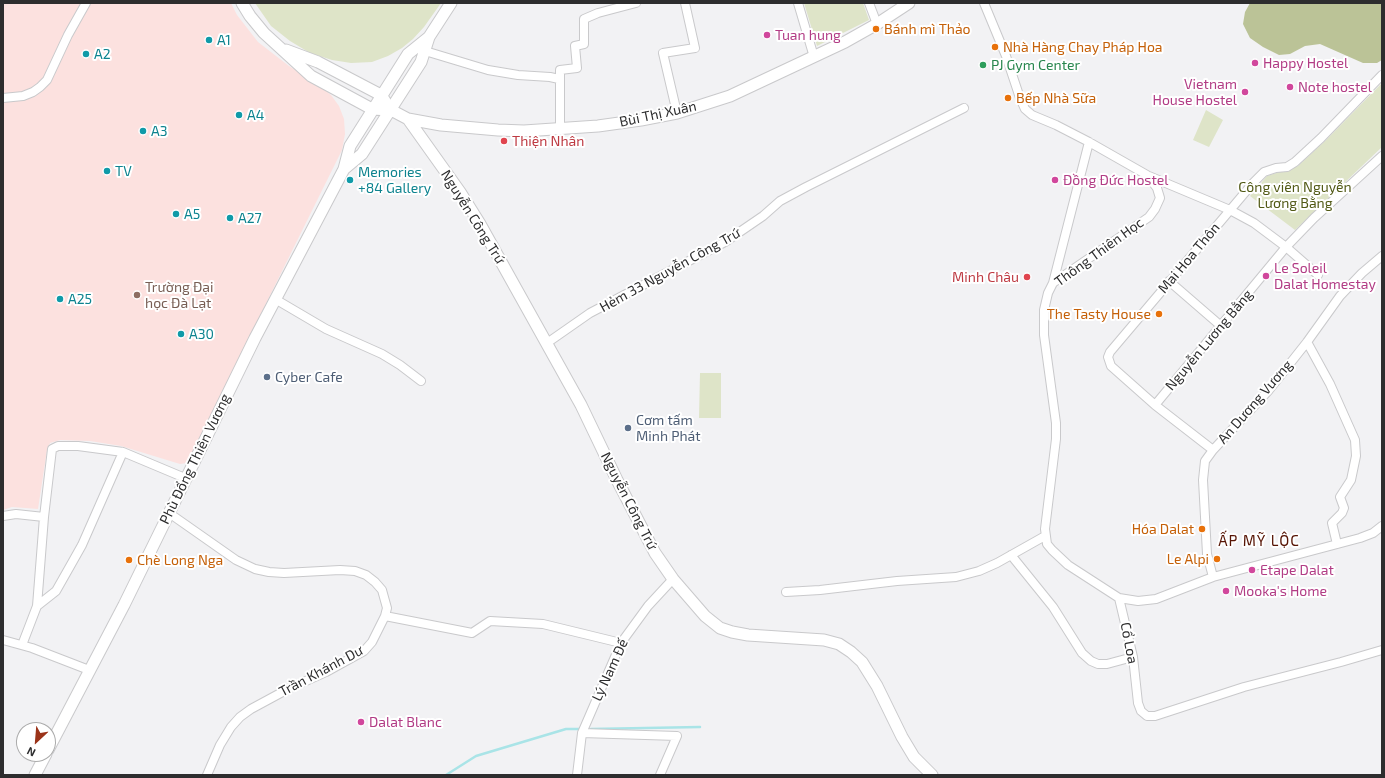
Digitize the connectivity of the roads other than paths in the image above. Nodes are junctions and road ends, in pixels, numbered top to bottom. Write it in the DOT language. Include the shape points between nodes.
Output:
graph roads {
  1 [pos="86,3"];
  2 [pos="242,3"];
  3 [pos="451,3"];
  4 [pos="636,3"];
  5 [pos="685,3"];
  6 [pos="798,3"];
  7 [pos="869,3"];
  8 [pos="909,3"];
  9 [pos="984,3"];
  10 [pos="877,24"];
  11 [pos="429,37"];
  12 [pos="280,48"];
  13 [pos="425,51"];
  14 [pos="814,56"];
  15 [pos="1382,75"];
  16 [pos="559,79"];
  17 [pos="381,95"];
  18 [pos="3,98"];
  19 [pos="964,108"];
  20 [pos="372,109"];
  21 [pos="391,110"];
  22 [pos="677,113"];
  23 [pos="408,119"];
  24 [pos="560,129"];
  25 [pos="1089,142"];
  26 [pos="1382,156"];
  27 [pos="344,168"];
  28 [pos="1147,175"];
  29 [pos="1230,210"];
  30 [pos="1286,247"];
  31 [pos="1382,256"];
  32 [pos="1318,275"];
  33 [pos="1169,281"];
  34 [pos="1053,283"];
  35 [pos="275,299"];
  36 [pos="1221,326"];
  37 [pos="1307,342"];
  38 [pos="547,343"];
  39 [pos="421,381"];
  40 [pos="1156,405"];
  41 [pos="1213,450"];
  42 [pos="123,452"];
  43 [pos="185,478"];
  44 [pos="169,513"];
  45 [pos="3,516"];
  46 [pos="44,517"];
  47 [pos="1382,526"];
  48 [pos="1045,536"];
  49 [pos="1337,544"];
  50 [pos="1011,556"];
  51 [pos="1213,577"];
  52 [pos="673,579"];
  53 [pos="786,592"];
  54 [pos="1119,598"];
  55 [pos="37,606"];
  56 [pos="385,616"];
  57 [pos="3,640"];
  58 [pos="621,643"];
  59 [pos="22,645"];
  60 [pos="1382,650"];
  61 [pos="1133,657"];
  62 [pos="89,670"];
  63 [pos="582,733"];
  64 [pos="56,734"];
  65 [pos="42,762"];
  66 [pos="35,775"];
  67 [pos="207,775"];
  68 [pos="577,775"];
  69 [pos="660,775"];
  70 [pos="932,775"];
  1 -- 18 [label="street" via="68,34 47,80 33,92"];
  2 -- 12 [label="main road" via="264,33"];
  3 -- 11 [label="main road"];
  4 -- 16 [label="street" via="584,19 584,44 575,46 577,68 560,70"];
  5 -- 22 [label="street" via="695,48 663,53"];
  6 -- 14 [label="street"];
  7 -- 10 [label="street"];
  8 -- 10 [label="main road, Bùi Thị Xuân"];
  9 -- 25 [label="street, Thông Thiên Học" via="1025,109 1032,115"];
  10 -- 14 [label="main road, Bùi Thị Xuân"];
  11 -- 13 [label="main road, Phù Đổng Thiên Vương"];
  11 -- 17 [label="main road, Phù Đổng Thiên Vương" via="408,54"];
  12 -- 17 [label="main road" via="318,62"];
  12 -- 20 [label="main road" via="312,76"];
  13 -- 16 [label="street" via="488,70"];
  13 -- 21 [label="main road, Phù Đổng Thiên Vương" via="421,62"];
  14 -- 22 [label="main road, Bùi Thị Xuân" via="730,96"];
  15 -- 29 [label="street, Mai Hoa Thôn" via="1295,162 1287,167 1264,172"];
  16 -- 24 [label="street"];
  17 -- 20 [label="main road, Phù Đổng Thiên Vương"];
  17 -- 21 [label="main road"];
  19 -- 38 [label="street, Hẻm 33 Nguyễn Công Trứ" via="780,201 725,242 590,313"];
  20 -- 21 [label="main road"];
  20 -- 27 [label="main road, Phù Đổng Thiên Vương" via="350,146"];
  21 -- 23 [label="main road"];
  21 -- 27 [label="main road, Phù Đổng Thiên Vương" via="362,154"];
  22 -- 24 [label="main road, Bùi Thị Xuân" via="634,121"];
  23 -- 24 [label="main road, Bùi Thị Xuân" via="498,130"];
  23 -- 38 [label="main road, Nguyễn Công Trứ" via="480,224"];
  25 -- 28 [label="street, Thông Thiên Học"];
  25 -- 34 [label="street"];
  26 -- 30 [label="street, Nguyễn Lương Bằng"];
  27 -- 35 [label="main road, Phù Đổng Thiên Vương"];
  28 -- 29 [label="street"];
  28 -- 34 [label="street, Thông Thiên Học" via="1157,188 1160,198 1152,213"];
  29 -- 30 [label="street" via="1254,223"];
  29 -- 33 [label="street, Mai Hoa Thôn"];
  30 -- 32 [label="street"];
  30 -- 36 [label="street, Nguyễn Lương Bằng"];
  31 -- 37 [label="street, An Dương Vương" via="1340,296"];
  33 -- 36 [label="street"];
  33 -- 40 [label="street, Mai Hoa Thôn" via="1108,357 1111,366"];
  34 -- 48 [label="street, Thông Thiên Học" via="1046,300 1043,324 1056,423"];
  35 -- 39 [label="street" via="326,328 382,354"];
  35 -- 43 [label="main road, Phù Đổng Thiên Vương"];
  36 -- 40 [label="street, Nguyễn Lương Bằng"];
  37 -- 41 [label="street, An Dương Vương" via="1269,390"];
  37 -- 49 [label="street" via="1330,384 1355,440 1356,456 1351,480 1340,497 1344,508 1332,523"];
  38 -- 52 [label="main road, Nguyễn Công Trứ" via="655,553"];
  40 -- 41 [label="street, Mai Hoa Thôn"];
  41 -- 51 [label="street, An Dương Vương" via="1205,461 1204,480 1207,554"];
  42 -- 43 [label="street"];
  42 -- 46 [label="street" via="78,446 58,446 52,449"];
  42 -- 55 [label="street" via="82,545 56,591"];
  43 -- 44 [label="main road, Phù Đổng Thiên Vương"];
  44 -- 56 [label="street, Trần Khánh Dư" via="236,560 255,569 284,573 340,570 366,575 382,590 387,608"];
  44 -- 62 [label="main road, Phù Đổng Thiên Vương"];
  45 -- 46 [label="street" via="16,514"];
  46 -- 55 [label="street"];
  47 -- 49 [label="street, Cổ Loa" via="1373,533"];
  48 -- 50 [label="street"];
  48 -- 54 [label="street" via="1047,544 1059,558"];
  49 -- 51 [label="street, Cổ Loa"];
  50 -- 53 [label="street" via="979,571 952,578"];
  50 -- 61 [label="street" via="1054,607 1082,653 1098,664"];
  51 -- 54 [label="street, Cổ Loa" via="1156,599 1138,601"];
  52 -- 58 [label="street, Lý Nam Đế" via="648,606"];
  52 -- 70 [label="main road, Nguyễn Công Trứ" via="705,616 720,628 748,635 824,640 838,644 850,652 862,662 877,686 914,757"];
  54 -- 61 [label="street, Cổ Loa"];
  55 -- 59 [label="street"];
  56 -- 58 [label="street" via="472,633 490,620 543,624"];
  56 -- 67 [label="street, Trần Khánh Dư" via="372,642 364,651 288,689 240,717 220,745"];
  57 -- 59 [label="street"];
  58 -- 63 [label="street, Lý Nam Đế"];
  59 -- 62 [label="street"];
  60 -- 61 [label="street, Cổ Loa" via="1244,686 1155,716 1147,716 1141,711 1138,703"];
  62 -- 64 [label="main road, Phù Đổng Thiên Vương"];
  63 -- 68 [label="street, Lý Nam Đế"];
  63 -- 69 [label="street" via="677,736"];
  65 -- 66 [label="main road"];
}
